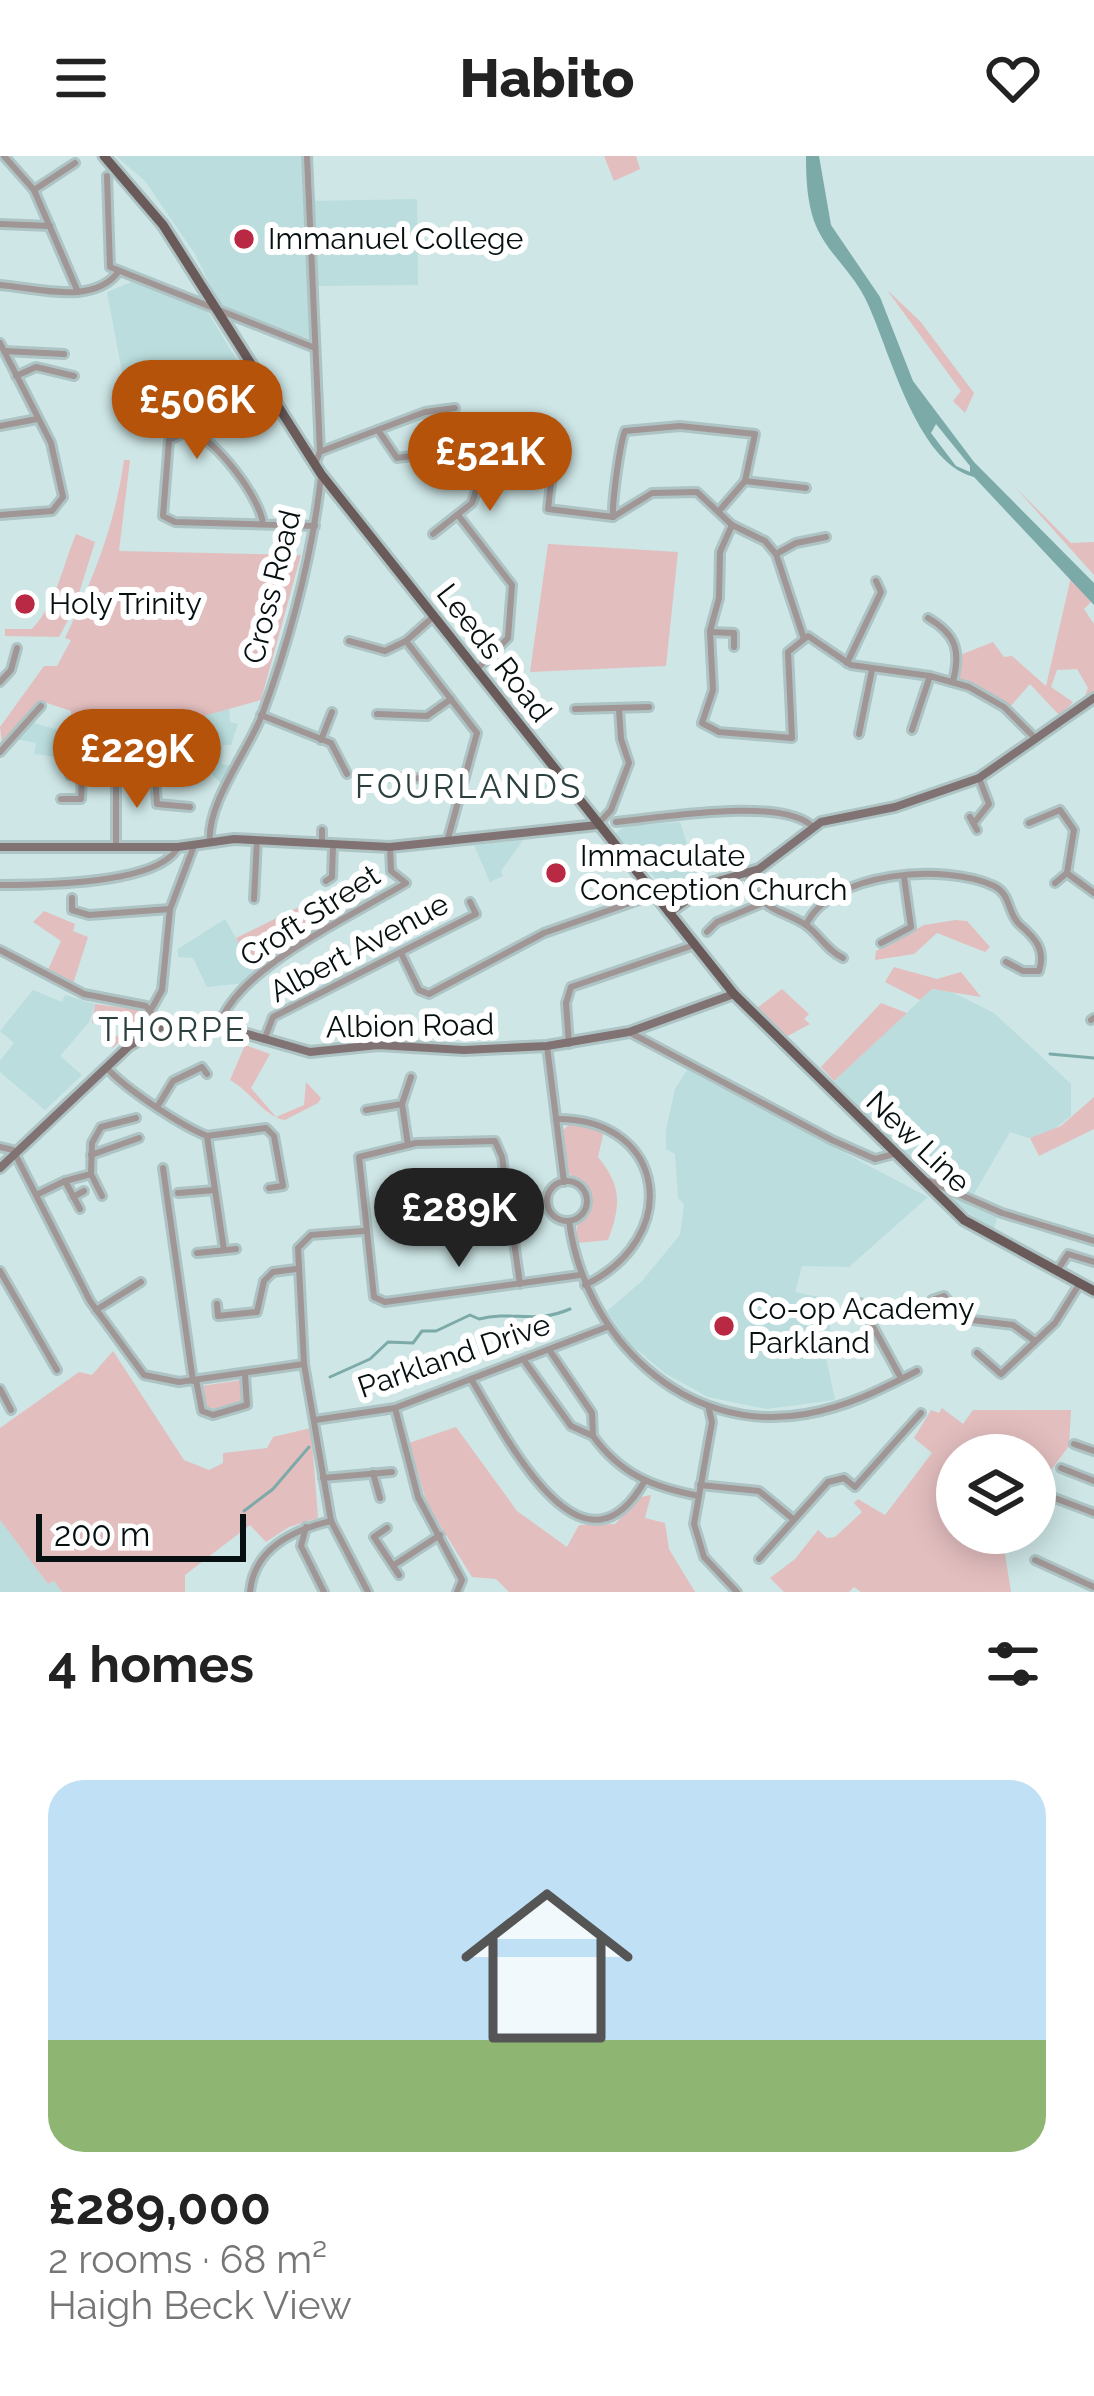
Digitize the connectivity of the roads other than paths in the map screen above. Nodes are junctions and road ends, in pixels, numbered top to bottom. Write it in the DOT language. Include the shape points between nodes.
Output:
graph roads {
  1 [pos="4,156"];
  2 [pos="104,156"];
  3 [pos="307,156"];
  4 [pos="75,163"];
  5 [pos="107,176"];
  6 [pos="34,190"];
  7 [pos="0,224"];
  8 [pos="51,226"];
  9 [pos="119,272"];
  10 [pos="0,285"];
  11 [pos="78,292"];
  12 [pos="214,308"];
  13 [pos="2,347"];
  14 [pos="316,348"];
  15 [pos="64,354"];
  16 [pos="16,376"];
  17 [pos="74,376"];
  18 [pos="455,408"];
  19 [pos="37,419"];
  20 [pos="0,426"];
  21 [pos="379,430"];
  22 [pos="320,451"];
  23 [pos="439,452"];
  24 [pos="488,453"];
  25 [pos="554,458"];
  26 [pos="318,469"];
  27 [pos="745,481"];
  28 [pos="806,488"];
  29 [pos="719,512"];
  30 [pos="0,514"];
  31 [pos="458,515"];
  32 [pos="613,517"];
  33 [pos="262,524"];
  34 [pos="732,525"];
  35 [pos="315,526"];
  36 [pos="433,534"];
  37 [pos="826,537"];
  38 [pos="776,554"];
  39 [pos="876,581"];
  40 [pos="434,616"];
  41 [pos="928,618"];
  42 [pos="710,632"];
  43 [pos="803,636"];
  44 [pos="349,641"];
  45 [pos="406,641"];
  46 [pos="734,647"];
  47 [pos="17,648"];
  48 [pos="847,663"];
  49 [pos="476,670"];
  50 [pos="872,670"];
  51 [pos="930,676"];
  52 [pos="953,681"];
  53 [pos="0,682"];
  54 [pos="1094,698"];
  55 [pos="451,699"];
  56 [pos="41,706"];
  57 [pos="650,707"];
  58 [pos="575,709"];
  59 [pos="620,709"];
  60 [pos="332,712"];
  61 [pos="377,714"];
  62 [pos="262,716"];
  63 [pos="912,730"];
  64 [pos="859,734"];
  65 [pos="321,740"];
  66 [pos="1037,741"];
  67 [pos="0,752"];
  68 [pos="154,760"];
  69 [pos="347,774"];
  70 [pos="70,775"];
  71 [pos="82,775"];
  72 [pos="116,775"];
  73 [pos="156,775"];
  74 [pos="381,777"];
  75 [pos="979,778"];
  76 [pos="463,781"];
  77 [pos="61,799"];
  78 [pos="1065,800"];
  79 [pos="190,807"];
  80 [pos="622,810"];
  81 [pos="1060,810"];
  82 [pos="974,823"];
  83 [pos="1029,823"];
  84 [pos="597,824"];
  85 [pos="813,827"];
  86 [pos="322,830"];
  87 [pos="257,840"];
  88 [pos="447,842"];
  89 [pos="210,843"];
  90 [pos="327,845"];
  91 [pos="194,846"];
  92 [pos="0,847"];
  93 [pos="116,847"];
  94 [pos="390,847"];
  95 [pos="178,848"];
  96 [pos="1067,873"];
  97 [pos="748,875"];
  98 [pos="904,877"];
  99 [pos="966,880"];
  100 [pos="342,881"];
  101 [pos="1055,883"];
  102 [pos="0,885"];
  103 [pos="962,891"];
  104 [pos="1094,893"];
  105 [pos="653,895"];
  106 [pos="72,898"];
  107 [pos="254,899"];
  108 [pos="470,902"];
  109 [pos="763,903"];
  110 [pos="710,908"];
  111 [pos="170,909"];
  112 [pos="669,914"];
  113 [pos="717,922"];
  114 [pos="806,925"];
  115 [pos="707,932"];
  116 [pos="881,943"];
  117 [pos="694,945"];
  118 [pos="2,951"];
  119 [pos="401,953"];
  120 [pos="843,958"];
  121 [pos="1006,962"];
  122 [pos="1039,971"];
  123 [pos="1046,979"];
  124 [pos="734,994"];
  125 [pos="151,1010"];
  126 [pos="220,1026"];
  127 [pos="161,1027"];
  128 [pos="629,1032"];
  129 [pos="264,1040"];
  130 [pos="569,1044"];
  131 [pos="547,1046"];
  132 [pos="106,1067"];
  133 [pos="205,1067"];
  134 [pos="411,1077"];
  135 [pos="159,1104"];
  136 [pos="402,1104"];
  137 [pos="367,1110"];
  138 [pos="136,1118"];
  139 [pos="556,1119"];
  140 [pos="206,1136"];
  141 [pos="139,1138"];
  142 [pos="408,1145"];
  143 [pos="0,1147"];
  144 [pos="13,1150"];
  145 [pos="92,1154"];
  146 [pos="894,1154"];
  147 [pos="0,1168"];
  148 [pos="164,1168"];
  149 [pos="91,1174"];
  150 [pos="914,1176"];
  151 [pos="64,1181"];
  152 [pos="565,1182"];
  153 [pos="269,1188"];
  154 [pos="215,1190"];
  155 [pos="84,1191"];
  156 [pos="178,1193"];
  157 [pos="38,1194"];
  158 [pos="102,1196"];
  159 [pos="74,1197"];
  160 [pos="80,1209"];
  161 [pos="569,1221"];
  162 [pos="364,1231"];
  163 [pos="1094,1241"];
  164 [pos="236,1249"];
  165 [pos="224,1250"];
  166 [pos="196,1253"];
  167 [pos="1094,1262"];
  168 [pos="296,1269"];
  169 [pos="0,1271"];
  170 [pos="1058,1271"];
  171 [pos="580,1275"];
  172 [pos="141,1282"];
  173 [pos="1080,1283"];
  174 [pos="520,1284"];
  175 [pos="584,1285"];
  176 [pos="1093,1289"];
  177 [pos="932,1300"];
  178 [pos="860,1303"];
  179 [pos="217,1304"];
  180 [pos="96,1310"];
  181 [pos="607,1328"];
  182 [pos="1035,1341"];
  183 [pos="549,1350"];
  184 [pos="977,1353"];
  185 [pos="523,1359"];
  186 [pos="304,1364"];
  187 [pos="57,1370"];
  188 [pos="917,1371"];
  189 [pos="244,1373"];
  190 [pos="471,1379"];
  191 [pos="901,1379"];
  192 [pos="194,1380"];
  193 [pos="0,1389"];
  194 [pos="395,1408"];
  195 [pos="709,1409"];
  196 [pos="11,1410"];
  197 [pos="921,1414"];
  198 [pos="315,1420"];
  199 [pos="592,1436"];
  200 [pos="1074,1444"];
  201 [pos="1094,1451"];
  202 [pos="1061,1468"];
  203 [pos="392,1472"];
  204 [pos="373,1473"];
  205 [pos="323,1478"];
  206 [pos="1094,1480"];
  207 [pos="644,1482"];
  208 [pos="700,1485"];
  209 [pos="698,1496"];
  210 [pos="380,1498"];
  211 [pos="1056,1498"];
  212 [pos="1094,1513"];
  213 [pos="794,1520"];
  214 [pos="331,1521"];
  215 [pos="306,1527"];
  216 [pos="387,1528"];
  217 [pos="440,1535"];
  218 [pos="759,1559"];
  219 [pos="1035,1560"];
  220 [pos="394,1565"];
  221 [pos="399,1575"];
  222 [pos="1075,1578"];
  223 [pos="1094,1587"];
  224 [pos="250,1592"];
  225 [pos="324,1592"];
  226 [pos="368,1592"];
  227 [pos="457,1592"];
  228 [pos="737,1592"];
  229 [pos="1067,1592"];
  1 -- 6 [label="street"];
  2 -- 12 [label="main road, Leeds Road" via="152,210"];
  3 -- 14 [label="street"];
  4 -- 6 [label="street"];
  5 -- 9 [label="street" via="108,263"];
  6 -- 8 [label="street"];
  7 -- 8 [label="street"];
  8 -- 11 [label="street"];
  9 -- 11 [label="street" via="105,286"];
  9 -- 12 [label="street"];
  10 -- 11 [label="street"];
  12 -- 14 [label="street"];
  12 -- 26 [label="main road, Leeds Road"];
  13 -- 15 [label="street"];
  13 -- 16 [label="street"];
  14 -- 22 [label="street"];
  16 -- 17 [label="street" via="37,368"];
  16 -- 19 [label="street"];
  18 -- 21 [label="street"];
  19 -- 20 [label="street"];
  19 -- 30 [label="street" via="63,496 52,511"];
  21 -- 22 [label="street"];
  21 -- 23 [label="street" via="398,458"];
  22 -- 26 [label="street, Cross Road"];
  24 -- 31 [label="street" via="472,503"];
  25 -- 32 [label="street" via="548,509"];
  26 -- 35 [label="street, Cross Road"];
  26 -- 40 [label="main road, Leeds Road"];
  27 -- 28 [label="street"];
  27 -- 29 [label="street"];
  27 -- 32 [label="street" via="755,434 680,426 625,431"];
  29 -- 32 [label="street" via="698,492 667,490"];
  29 -- 34 [label="street"];
  31 -- 36 [label="street"];
  31 -- 49 [label="street" via="512,585 508,638"];
  33 -- 33 [label="street" via="219,456 190,430 175,434 166,448 163,516"];
  33 -- 35 [label="street"];
  34 -- 38 [label="street"];
  34 -- 42 [label="street" via="720,552"];
  35 -- 62 [label="street, Cross Road"];
  37 -- 38 [label="street"];
  38 -- 43 [label="street"];
  39 -- 48 [label="street" via="881,592"];
  40 -- 45 [label="street"];
  40 -- 49 [label="main road, Leeds Road"];
  41 -- 52 [label="street" via="954,640"];
  42 -- 43 [label="street" via="704,727 793,738 788,652"];
  42 -- 46 [label="street" via="734,633"];
  43 -- 48 [label="street"];
  44 -- 45 [label="street" via="385,651"];
  45 -- 55 [label="street"];
  47 -- 53 [label="street"];
  48 -- 50 [label="street"];
  49 -- 84 [label="main road, Leeds Road"];
  50 -- 51 [label="street"];
  50 -- 64 [label="street"];
  51 -- 52 [label="street"];
  51 -- 63 [label="street"];
  52 -- 66 [label="street" via="1004,707"];
  54 -- 66 [label="street"];
  55 -- 61 [label="street" via="427,716"];
  55 -- 76 [label="street" via="477,733"];
  56 -- 67 [label="street"];
  57 -- 59 [label="street"];
  58 -- 59 [label="street"];
  59 -- 84 [label="street" via="629,763"];
  60 -- 65 [label="street"];
  62 -- 65 [label="street"];
  62 -- 89 [label="street, Cross Road" via="211,814"];
  65 -- 69 [label="street" via="338,751"];
  66 -- 75 [label="street"];
  68 -- 73 [label="street"];
  70 -- 71 [label="street"];
  71 -- 72 [label="street"];
  71 -- 77 [label="street" via="81,800"];
  72 -- 73 [label="street"];
  72 -- 93 [label="street"];
  73 -- 79 [label="street" via="157,804"];
  74 -- 76 [label="street"];
  75 -- 82 [label="street" via="988,804"];
  75 -- 85 [label="street"];
  76 -- 88 [label="street"];
  78 -- 81 [label="street"];
  80 -- 85 [label="street" via="620,822 752,811 803,817"];
  81 -- 83 [label="street" via="1037,810"];
  81 -- 96 [label="street" via="1074,830"];
  84 -- 88 [label="street"];
  84 -- 105 [label="main road, Leeds Road"];
  85 -- 97 [label="street"];
  86 -- 90 [label="street"];
  87 -- 89 [label="street"];
  87 -- 90 [label="street"];
  87 -- 107 [label="street"];
  88 -- 94 [label="street"];
  89 -- 91 [label="street"];
  90 -- 94 [label="street"];
  90 -- 100 [label="street" via="329,879"];
  91 -- 95 [label="street"];
  91 -- 111 [label="street"];
  92 -- 93 [label="street"];
  93 -- 95 [label="street"];
  94 -- 126 [label="street, Croft Street" via="391,871 406,883 254,978 229,1002"];
  95 -- 102 [label="street" via="159,864 122,875"];
  96 -- 101 [label="street"];
  96 -- 104 [label="street"];
  97 -- 109 [label="street"];
  97 -- 112 [label="street" via="700,888"];
  98 -- 99 [label="street"];
  98 -- 114 [label="street" via="851,885"];
  98 -- 116 [label="street" via="911,927"];
  99 -- 103 [label="street"];
  99 -- 122 [label="street" via="1006,896 1040,946"];
  105 -- 112 [label="main road, Leeds Road"];
  105 -- 119 [label="street" via="544,933 429,994 419,990"];
  106 -- 111 [label="street" via="72,910 89,915"];
  108 -- 119 [label="street, Albert Avenue" via="476,914"];
  109 -- 113 [label="street"];
  109 -- 114 [label="street"];
  110 -- 113 [label="street"];
  111 -- 125 [label="street" via="161,999"];
  112 -- 117 [label="main road, Leeds Road"];
  113 -- 115 [label="street"];
  114 -- 120 [label="street"];
  117 -- 124 [label="main road, Leeds Road"];
  117 -- 130 [label="street" via="571,987"];
  118 -- 125 [label="street" via="84,994"];
  119 -- 129 [label="street, Albert Avenue" via="273,1017"];
  121 -- 122 [label="street"];
  122 -- 123 [label="street"];
  124 -- 128 [label="street, Albion Road"];
  124 -- 146 [label="main road, New Line"];
  125 -- 127 [label="street"];
  126 -- 127 [label="street, Albion Road"];
  126 -- 129 [label="street, Albion Road"];
  127 -- 132 [label="street"];
  128 -- 130 [label="street, Albion Road"];
  128 -- 146 [label="street" via="832,1140 875,1159"];
  129 -- 131 [label="street, Albion Road" via="310,1052"];
  130 -- 131 [label="street, Albion Road"];
  131 -- 139 [label="street"];
  132 -- 135 [label="street" via="127,1092"];
  132 -- 144 [label="street"];
  133 -- 135 [label="street" via="173,1081"];
  134 -- 136 [label="street"];
  135 -- 140 [label="street"];
  136 -- 137 [label="street"];
  136 -- 142 [label="street"];
  138 -- 145 [label="street" via="101,1127"];
  139 -- 152 [label="street"];
  139 -- 175 [label="street" via="590,1122 623,1139 644,1166 651,1197 639,1244"];
  140 -- 153 [label="street" via="266,1127 283,1186"];
  140 -- 154 [label="street"];
  141 -- 145 [label="street"];
  142 -- 162 [label="street" via="359,1157"];
  142 -- 174 [label="street" via="478,1137 499,1145"];
  143 -- 144 [label="street"];
  144 -- 147 [label="street"];
  144 -- 157 [label="street"];
  145 -- 149 [label="street"];
  146 -- 150 [label="main road, New Line"];
  148 -- 192 [label="street"];
  149 -- 151 [label="street"];
  149 -- 158 [label="street"];
  150 -- 163 [label="street"];
  150 -- 170 [label="main road, New Line" via="966,1221"];
  151 -- 157 [label="street"];
  151 -- 159 [label="street"];
  152 -- 161 [label="street" via="583,1190 586,1202"];
  152 -- 161 [label="street" via="547,1202"];
  154 -- 156 [label="street"];
  154 -- 165 [label="street"];
  155 -- 159 [label="street"];
  157 -- 180 [label="street"];
  159 -- 160 [label="street"];
  161 -- 171 [label="street"];
  162 -- 168 [label="street" via="311,1235 298,1248"];
  162 -- 174 [label="street" via="374,1297 385,1302"];
  164 -- 165 [label="street"];
  165 -- 166 [label="street"];
  167 -- 170 [label="street" via="1069,1254"];
  168 -- 179 [label="street" via="264,1281 257,1312 218,1316"];
  168 -- 186 [label="street"];
  169 -- 187 [label="street"];
  170 -- 173 [label="main road, New Line"];
  171 -- 174 [label="street"];
  171 -- 175 [label="street"];
  172 -- 180 [label="street"];
  173 -- 176 [label="main road, New Line"];
  173 -- 182 [label="street"];
  175 -- 181 [label="street"];
  177 -- 182 [label="street" via="944,1296 964,1319 1021,1328"];
  178 -- 191 [label="street"];
  180 -- 192 [label="street" via="144,1375"];
  181 -- 183 [label="street, Parkland Drive"];
  181 -- 195 [label="street" via="652,1375"];
  182 -- 184 [label="street" via="1001,1374"];
  183 -- 185 [label="street, Parkland Drive"];
  183 -- 199 [label="street" via="592,1413"];
  185 -- 190 [label="street, Parkland Drive"];
  185 -- 199 [label="street" via="571,1426"];
  186 -- 189 [label="street"];
  186 -- 198 [label="street"];
  188 -- 191 [label="street"];
  189 -- 192 [label="street"];
  189 -- 192 [label="street" via="247,1405 212,1414 202,1411"];
  190 -- 194 [label="street, Parkland Drive"];
  190 -- 207 [label="street" via="563,1511 611,1521"];
  191 -- 195 [label="street" via="861,1400 801,1415"];
  193 -- 196 [label="street"];
  194 -- 198 [label="street, Parkland Drive"];
  194 -- 217 [label="street" via="418,1497"];
  195 -- 208 [label="street"];
  197 -- 213 [label="street" via="855,1487 835,1477"];
  198 -- 205 [label="street"];
  199 -- 207 [label="street"];
  200 -- 201 [label="street"];
  202 -- 206 [label="street"];
  203 -- 204 [label="street"];
  204 -- 205 [label="street"];
  204 -- 210 [label="street"];
  205 -- 214 [label="street"];
  207 -- 209 [label="street"];
  208 -- 209 [label="street"];
  208 -- 213 [label="street" via="759,1491"];
  209 -- 228 [label="street" via="697,1541"];
  211 -- 212 [label="street"];
  213 -- 218 [label="street"];
  214 -- 215 [label="street"];
  214 -- 226 [label="street"];
  215 -- 224 [label="street" via="267,1552"];
  215 -- 225 [label="street" via="301,1546"];
  216 -- 220 [label="street" via="374,1537"];
  217 -- 220 [label="street"];
  217 -- 227 [label="street" via="462,1580"];
  219 -- 222 [label="street"];
  220 -- 221 [label="street"];
  222 -- 223 [label="street"];
  222 -- 229 [label="street"];
}
